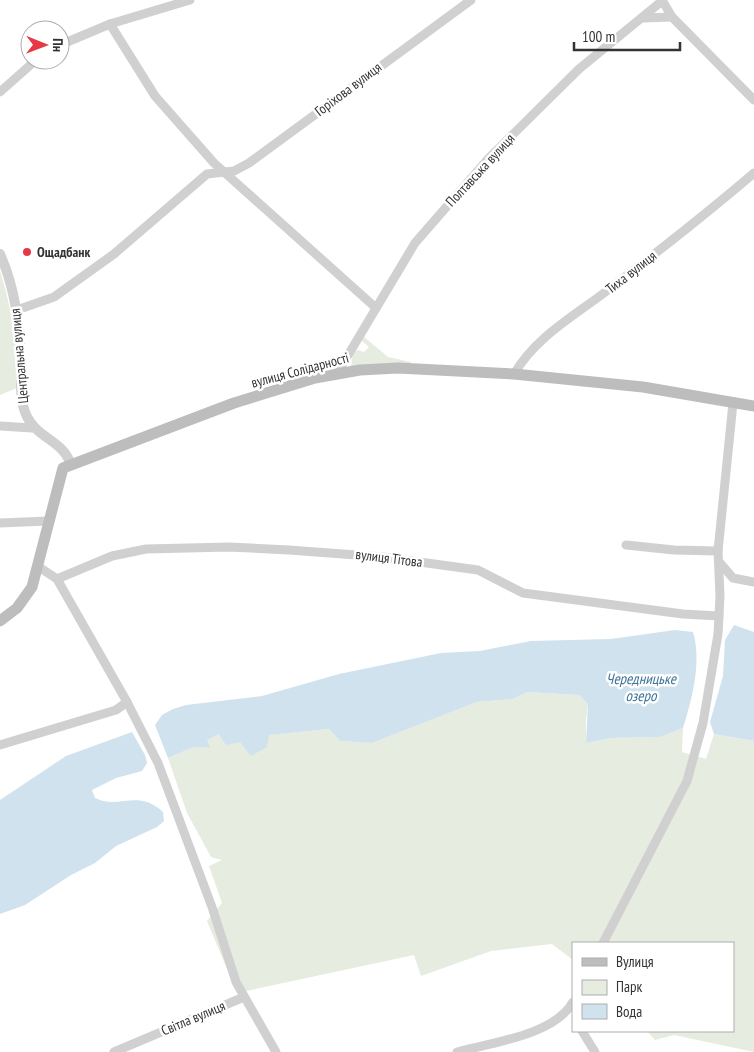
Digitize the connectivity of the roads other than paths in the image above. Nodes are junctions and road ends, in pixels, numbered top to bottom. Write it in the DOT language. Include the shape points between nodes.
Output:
graph roads {
  1 [pos="190,0"];
  2 [pos="471,0"];
  3 [pos="662,1"];
  4 [pos="672,17"];
  5 [pos="642,18"];
  6 [pos="110,24"];
  7 [pos="70,41"];
  8 [pos="25,70"];
  9 [pos="0,92"];
  10 [pos="754,100"];
  11 [pos="223,172"];
  12 [pos="754,173"];
  13 [pos="0,254"];
  14 [pos="376,308"];
  15 [pos="17,310"];
  16 [pos="338,372"];
  17 [pos="514,374"];
  18 [pos="733,403"];
  19 [pos="754,406"];
  20 [pos="0,426"];
  21 [pos="32,428"];
  22 [pos="72,465"];
  23 [pos="48,521"];
  24 [pos="0,523"];
  25 [pos="626,545"];
  26 [pos="718,556"];
  27 [pos="39,567"];
  28 [pos="57,579"];
  29 [pos="754,582"];
  30 [pos="719,616"];
  31 [pos="0,621"];
  32 [pos="127,702"];
  33 [pos="0,745"];
  34 [pos="604,942"];
  35 [pos="244,997"];
  36 [pos="571,1009"];
  37 [pos="583,1032"];
  38 [pos="114,1052"];
  39 [pos="276,1052"];
  40 [pos="457,1052"];
  41 [pos="595,1052"];
  1 -- 6 [label="street"];
  2 -- 11 [label="street, Горіхова вулиця" via="249,163 234,171"];
  3 -- 4 [label="street"];
  3 -- 5 [label="street, Полтавська вулиця"];
  4 -- 5 [label="street"];
  4 -- 10 [label="street"];
  5 -- 14 [label="street, Полтавська вулиця" via="579,69 489,158 414,243"];
  6 -- 7 [label="street"];
  6 -- 11 [label="street" via="155,96"];
  8 -- 9 [label="street"];
  11 -- 14 [label="street"];
  11 -- 15 [label="street, Горіхова вулиця" via="207,174 114,254 54,297"];
  12 -- 17 [label="street, Тиха вулиця" via="531,349"];
  13 -- 15 [label="street, Центральна вулиця"];
  14 -- 16 [label="street, Полтавська вулиця"];
  15 -- 21 [label="street, Центральна вулиця" via="24,411"];
  16 -- 17 [label="main road, вулиця Солідарності" via="398,368"];
  16 -- 22 [label="main road, вулиця Солідарності" via="234,403"];
  17 -- 18 [label="main road, вулиця Солідарності" via="643,387"];
  18 -- 19 [label="main road, вулиця Солідарності"];
  18 -- 26 [label="street"];
  20 -- 21 [label="street"];
  21 -- 22 [label="street" via="65,451"];
  22 -- 23 [label="main road" via="62,468"];
  23 -- 24 [label="street"];
  23 -- 27 [label="main road"];
  25 -- 26 [label="street"];
  26 -- 29 [label="street" via="733,578"];
  26 -- 30 [label="street"];
  27 -- 28 [label="street"];
  27 -- 31 [label="main road" via="25,598"];
  28 -- 30 [label="street, вулиця Тітова" via="112,556 146,550 229,547 343,553 478,570 523,593 546,597"];
  28 -- 32 [label="street"];
  30 -- 34 [label="street" via="703,723 687,781"];
  32 -- 33 [label="street" via="116,710"];
  32 -- 35 [label="street" via="158,763"];
  35 -- 38 [label="street, Світла вулиця"];
  35 -- 39 [label="street"];
  36 -- 40 [label="street" via="531,1033"];
  37 -- 41 [label="street"];
}
